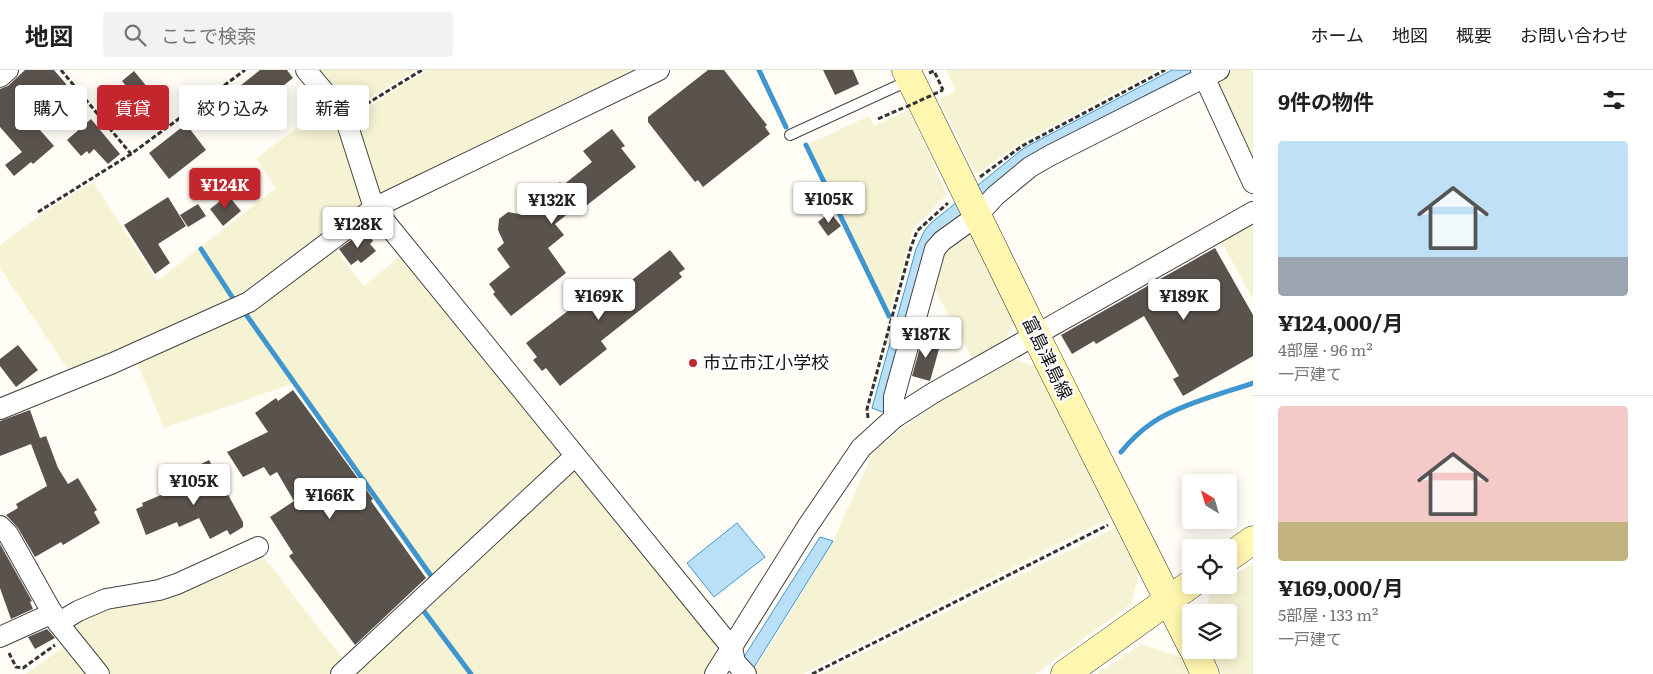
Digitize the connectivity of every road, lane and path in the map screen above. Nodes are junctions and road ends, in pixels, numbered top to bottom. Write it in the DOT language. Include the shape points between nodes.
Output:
graph roads {
  1 [pos="8,70"];
  2 [pos="61,70"];
  3 [pos="245,70"];
  4 [pos="306,70"];
  5 [pos="422,70"];
  6 [pos="659,70"];
  7 [pos="910,73"];
  8 [pos="1207,73"];
  9 [pos="0,77"];
  10 [pos="318,85"];
  11 [pos="943,90"];
  12 [pos="369,102"];
  13 [pos="878,120"];
  14 [pos="349,130"];
  15 [pos="790,135"];
  16 [pos="131,154"];
  17 [pos="1253,183"];
  18 [pos="973,206"];
  19 [pos="374,208"];
  20 [pos="38,212"];
  21 [pos="1253,212"];
  22 [pos="1036,336"];
  23 [pos="0,409"];
  24 [pos="894,418"];
  25 [pos="575,456"];
  26 [pos="1126,516"];
  27 [pos="3,532"];
  28 [pos="1253,540"];
  29 [pos="258,547"];
  30 [pos="1237,551"];
  31 [pos="1182,591"];
  32 [pos="1169,600"];
  33 [pos="60,624"];
  34 [pos="1182,627"];
  35 [pos="0,637"];
  36 [pos="1198,659"];
  37 [pos="737,662"];
  38 [pos="99,674"];
  39 [pos="341,674"];
  40 [pos="715,674"];
  41 [pos="812,674"];
  42 [pos="1065,674"];
  43 [pos="1205,674"];
  1 -- 9 [label="street"];
  2 -- 16 [label="path"];
  3 -- 16 [label="path"];
  4 -- 10 [label="street"];
  5 -- 12 [label="path"];
  6 -- 19 [label="street"];
  7 -- 15 [label="lane"];
  7 -- 18 [label="main road, 富島津島線"];
  8 -- 17 [label="street"];
  8 -- 18 [label="street" via="1044,159 995,196"];
  11 -- 13 [label="path, bridge"];
  14 -- 19 [label="street"];
  16 -- 20 [label="path"];
  18 -- 22 [label="main road, 富島津島線"];
  18 -- 24 [label="street" via="936,249 894,397"];
  19 -- 23 [label="street" via="249,302 113,364"];
  19 -- 25 [label="street"];
  21 -- 22 [label="street"];
  22 -- 24 [label="street"];
  22 -- 26 [label="main road, 富島津島線"];
  24 -- 37 [label="street" via="861,448 835,483"];
  25 -- 37 [label="street"];
  25 -- 39 [label="street"];
  26 -- 32 [label="main road, 富島津島線"];
  26 -- 41 [label="path"];
  27 -- 33 [label="street"];
  28 -- 30 [label="main road"];
  29 -- 33 [label="street" via="177,584 106,600 78,611"];
  31 -- 32 [label="main road"];
  32 -- 34 [label="main road, 富島津島線"];
  32 -- 42 [label="main road"];
  33 -- 35 [label="street"];
  33 -- 35 [label="path" via="23,668 16,667"];
  33 -- 38 [label="street"];
  36 -- 43 [label="main road"];
  37 -- 40 [label="street"];
}
